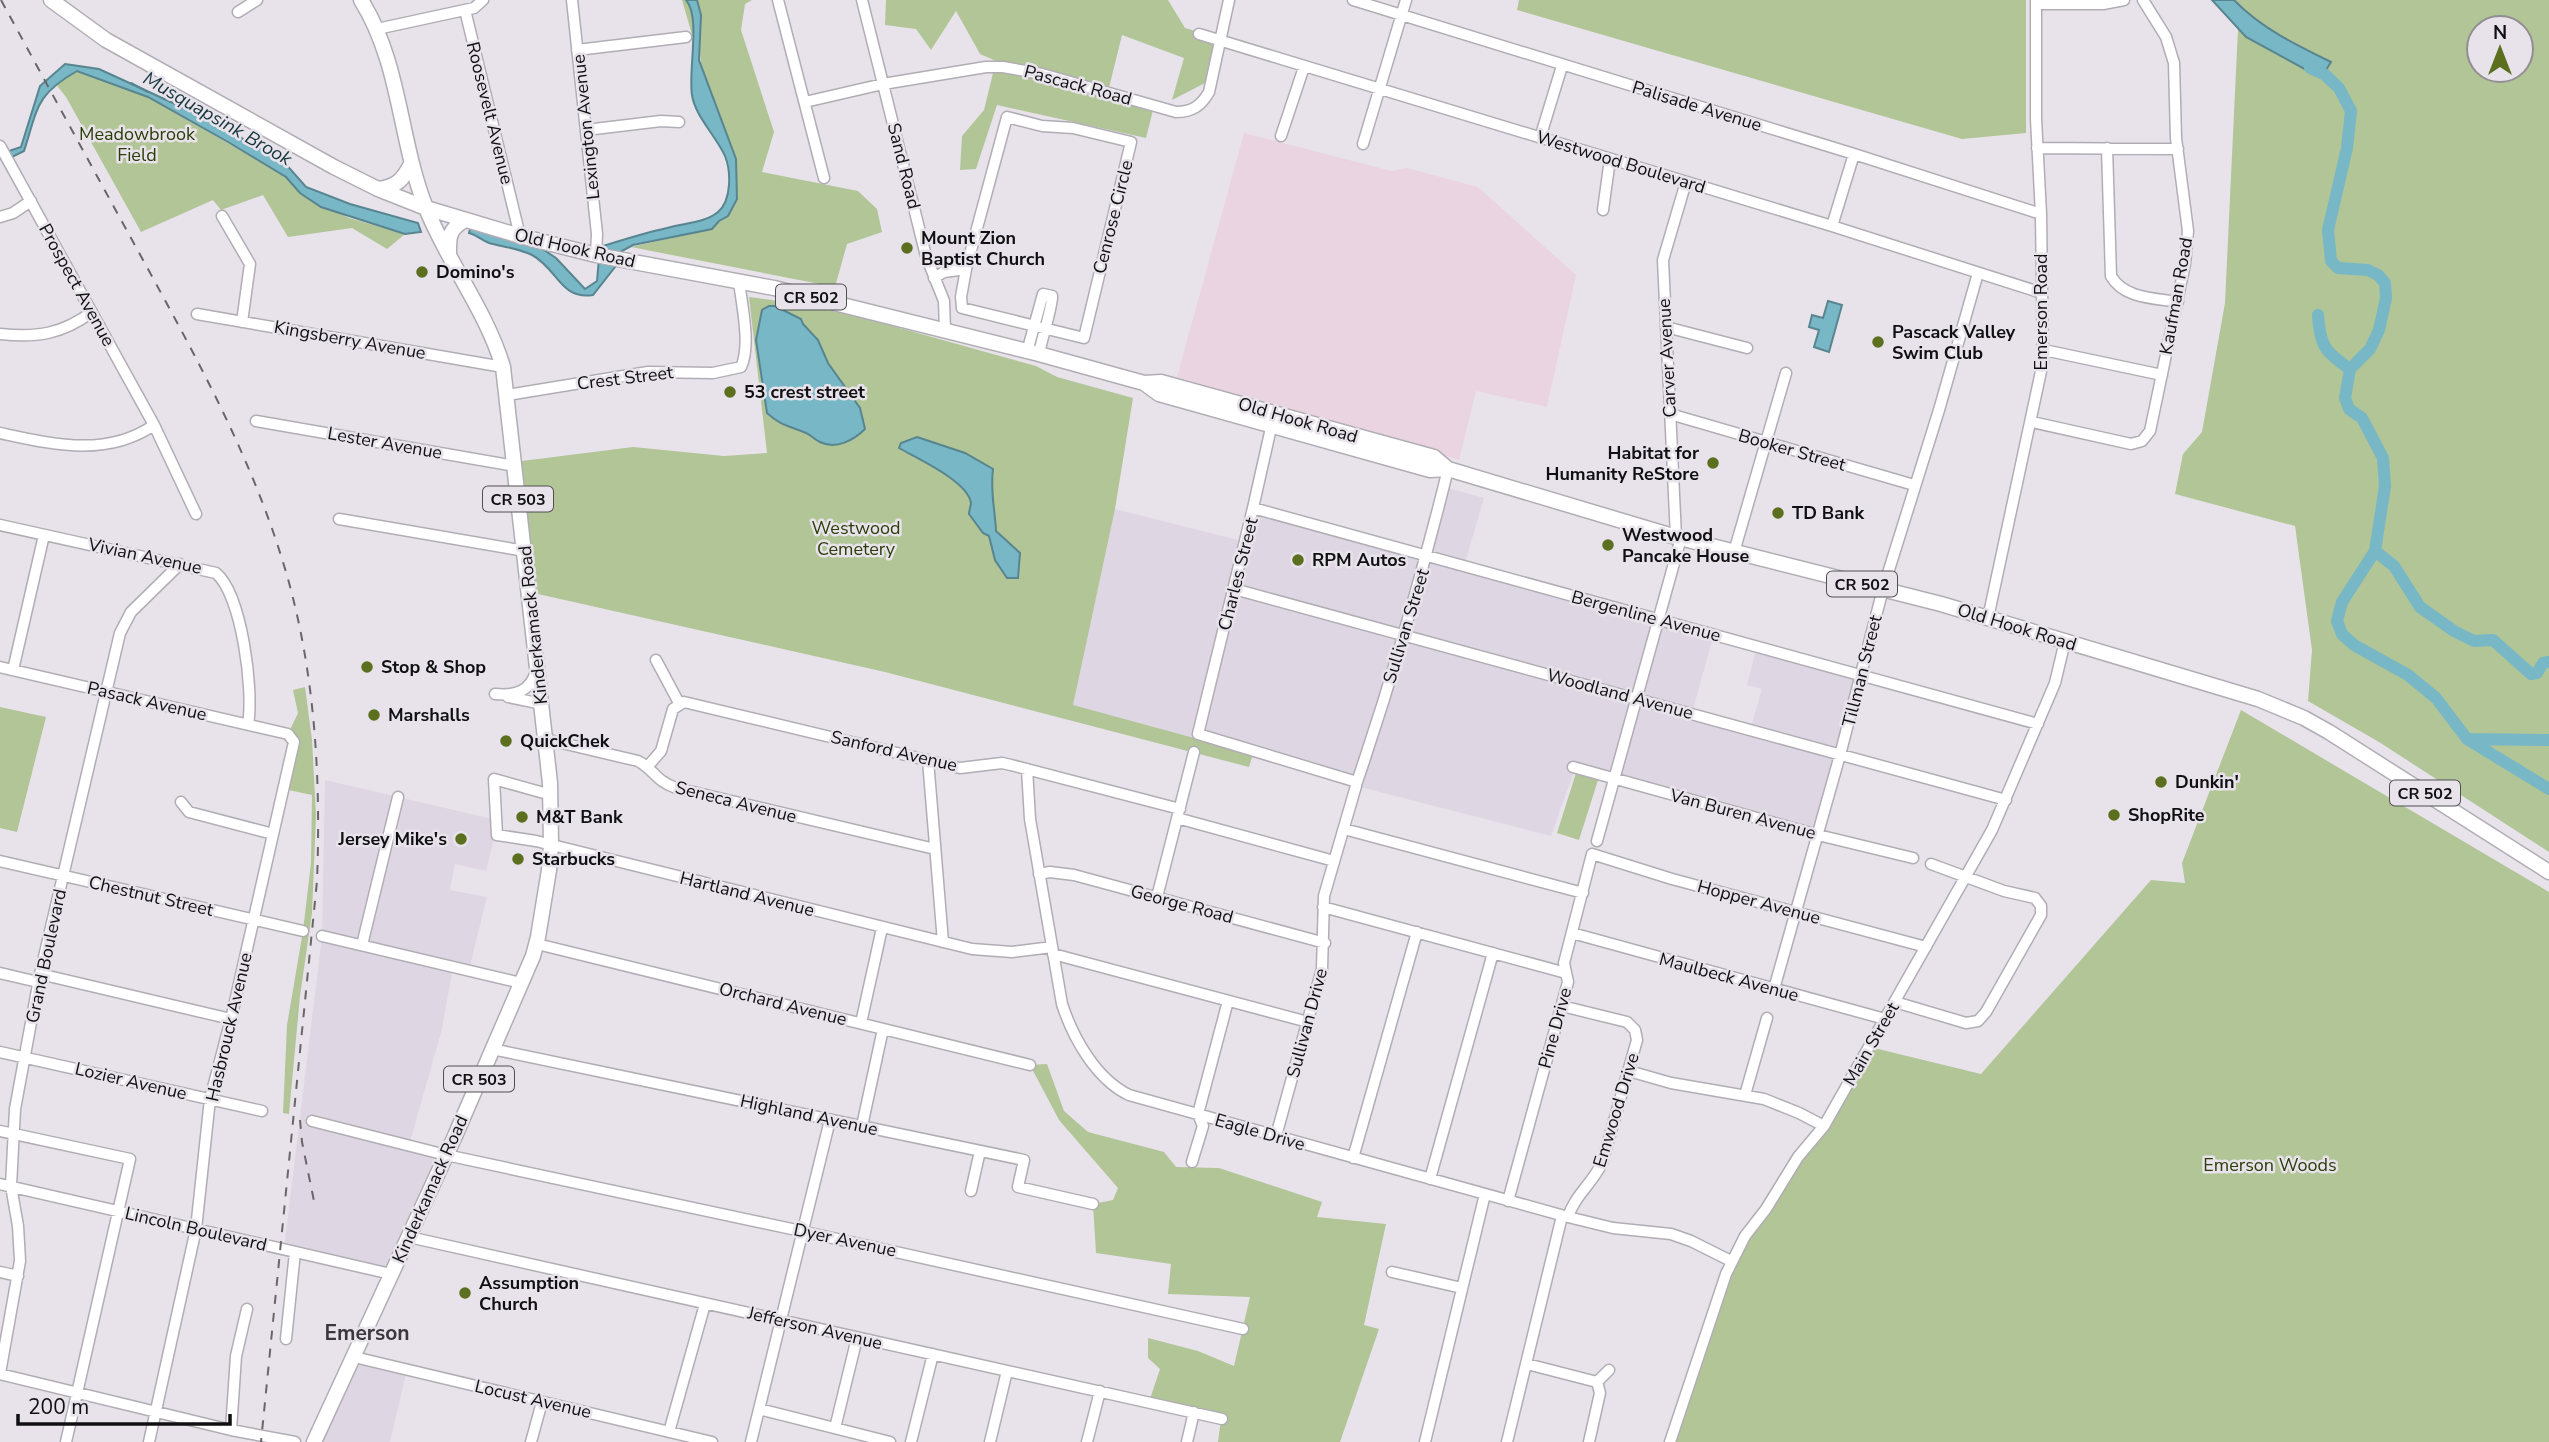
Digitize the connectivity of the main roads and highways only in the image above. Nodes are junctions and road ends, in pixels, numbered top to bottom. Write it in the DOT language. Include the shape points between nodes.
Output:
graph roads {
  1 [pos="51,0"];
  2 [pos="360,0"];
  3 [pos="411,164"];
  4 [pos="378,189"];
  5 [pos="426,208"];
  6 [pos="465,220"];
  7 [pos="449,257"];
  8 [pos="2549,872"];
  9 [pos="314,1442"];
  1 -- 4 [label="main road, Old Hook Road / CR 502" via="106,40"];
  2 -- 3 [label="main road, Kinderkamack Road / CR 503" via="392,70"];
  3 -- 4 [label="main road" via="400,181"];
  3 -- 5 [label="main road, Kinderkamack Road / CR 503"];
  4 -- 5 [label="main road, Old Hook Road / CR 502"];
  5 -- 6 [label="main road, Old Hook Road / CR 502"];
  5 -- 7 [label="main road, Kinderkamack Road / CR 503"];
  6 -- 7 [label="main road" via="449,237"];
  6 -- 8 [label="main road, Old Hook Road / CR 502" via="596,255 774,288 1144,383 1159,394 1434,457 1448,469 1679,538 1988,618 2253,698 2341,739"];
  7 -- 9 [label="main road, Kinderkamack Road / CR 503" via="491,332 503,367 551,795 551,845 537,944"];
}
